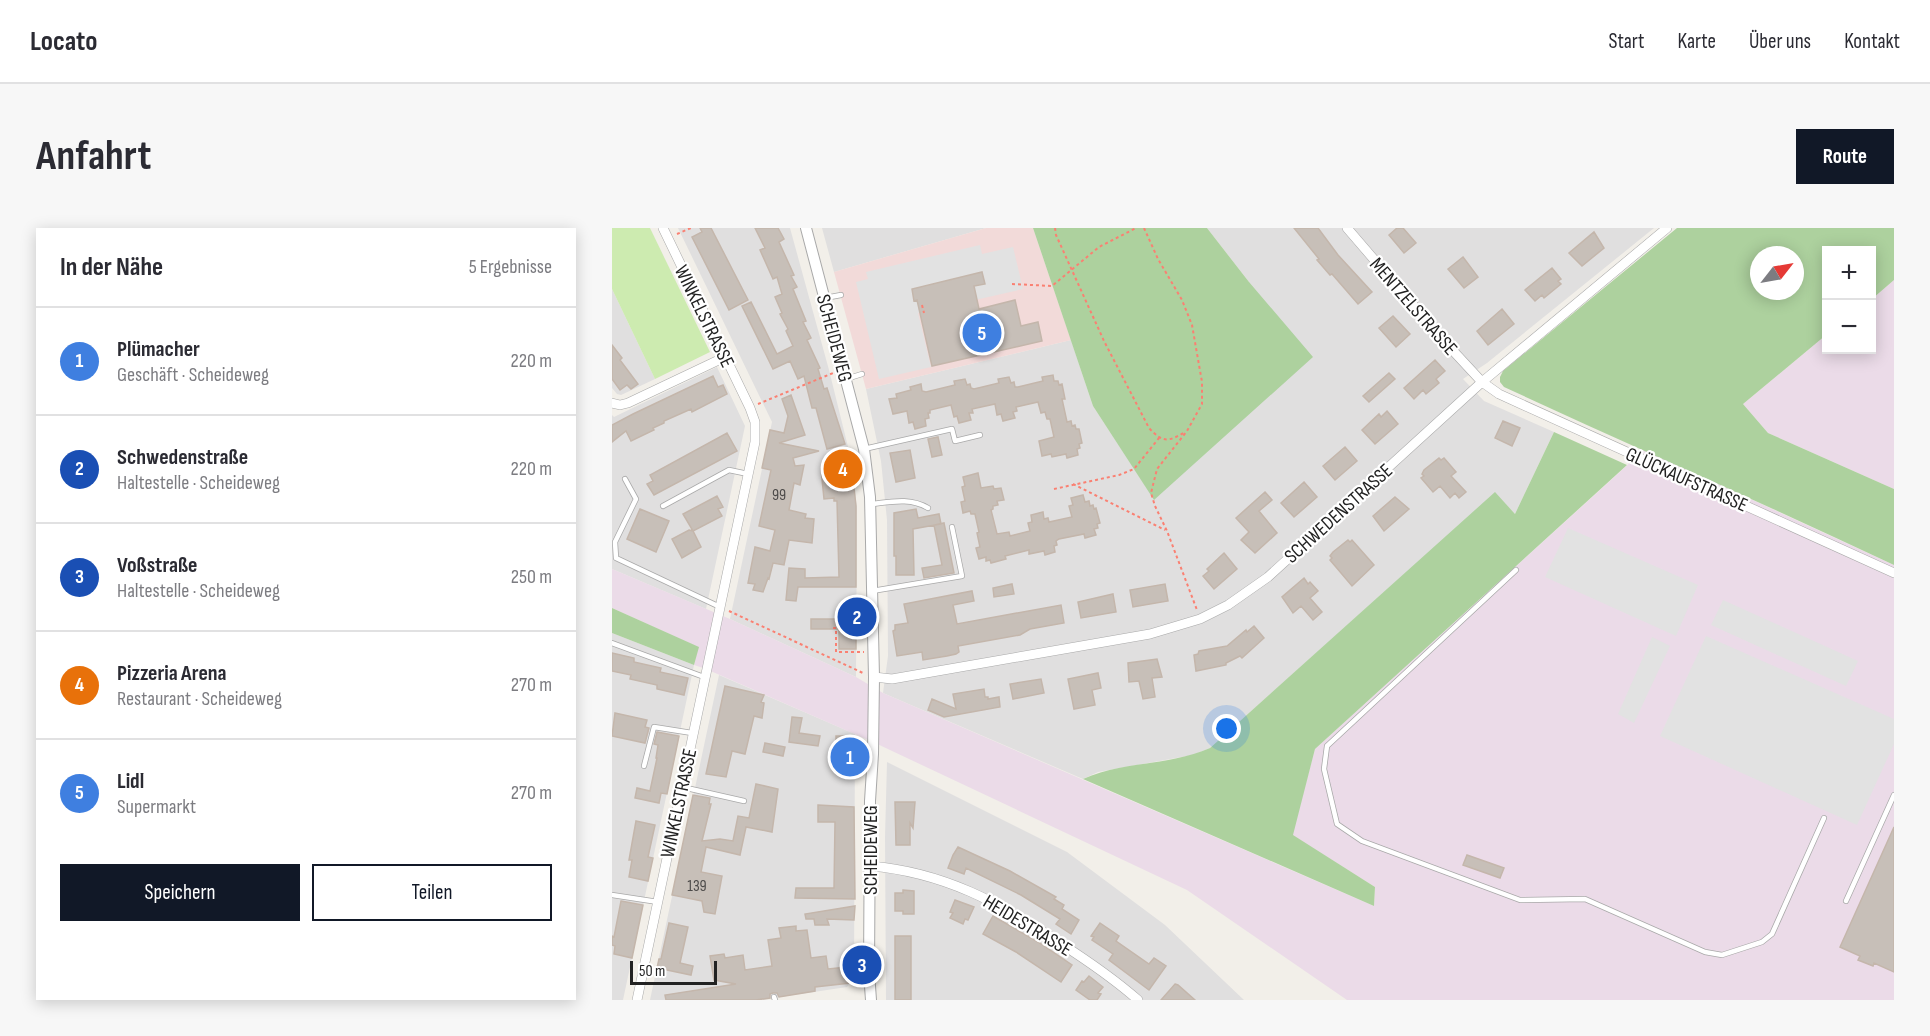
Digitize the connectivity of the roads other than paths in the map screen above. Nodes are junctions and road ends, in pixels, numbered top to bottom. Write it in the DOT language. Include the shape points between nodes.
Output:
graph roads {
  1 [pos="663,228"];
  2 [pos="806,228"];
  3 [pos="1347,228"];
  4 [pos="1668,228"];
  5 [pos="841,295"];
  6 [pos="825,298"];
  7 [pos="725,357"];
  8 [pos="845,374"];
  9 [pos="862,374"];
  10 [pos="1482,382"];
  11 [pos="612,403"];
  12 [pos="980,435"];
  13 [pos="864,448"];
  14 [pos="748,474"];
  15 [pos="625,479"];
  16 [pos="871,504"];
  17 [pos="663,506"];
  18 [pos="928,508"];
  19 [pos="952,527"];
  20 [pos="1516,570"];
  21 [pos="1894,573"];
  22 [pos="872,591"];
  23 [pos="719,610"];
  24 [pos="612,643"];
  25 [pos="705,673"];
  26 [pos="874,677"];
  27 [pos="692,733"];
  28 [pos="644,766"];
  29 [pos="682,787"];
  30 [pos="1894,795"];
  31 [pos="744,801"];
  32 [pos="1824,818"];
  33 [pos="870,866"];
  34 [pos="612,895"];
  35 [pos="1846,901"];
  36 [pos="658,902"];
  37 [pos="637,1000"];
  38 [pos="871,1000"];
  39 [pos="1138,1000"];
  1 -- 7 [label="street, WINKELSTRASSE"];
  2 -- 6 [label="street, SCHEIDEWEG"];
  3 -- 10 [label="street, MENTZELSTRASSE"];
  4 -- 10 [label="street, SCHWEDENSTRASSE"];
  5 -- 6 [label="lane"];
  6 -- 8 [label="street, SCHEIDEWEG"];
  7 -- 11 [label="street" via="628,403"];
  7 -- 14 [label="street, WINKELSTRASSE" via="755,422"];
  8 -- 9 [label="lane"];
  8 -- 13 [label="street, SCHEIDEWEG"];
  10 -- 21 [label="street, GLÜCKAUFSTRASSE" via="1499,394"];
  10 -- 26 [label="street, SCHWEDENSTRASSE" via="1268,577 1200,619 1150,634 891,679"];
  12 -- 13 [label="lane" via="955,441 952,429"];
  13 -- 16 [label="street, SCHEIDEWEG"];
  14 -- 17 [label="lane" via="729,470"];
  14 -- 23 [label="street, WINKELSTRASSE"];
  15 -- 23 [label="lane" via="636,499 615,542 616,558"];
  16 -- 18 [label="lane" via="911,500"];
  16 -- 22 [label="street, SCHEIDEWEG"];
  19 -- 22 [label="lane" via="962,576"];
  20 -- 32 [label="lane" via="1327,747 1324,769 1337,824 1362,841 1520,900 1585,899 1704,952 1722,955 1762,942 1772,934"];
  22 -- 26 [label="street, SCHEIDEWEG"];
  23 -- 25 [label="street, WINKELSTRASSE"];
  24 -- 25 [label="lane"];
  25 -- 27 [label="street, WINKELSTRASSE"];
  26 -- 33 [label="street, SCHEIDEWEG"];
  27 -- 28 [label="lane" via="654,727"];
  27 -- 29 [label="street, WINKELSTRASSE"];
  29 -- 31 [label="lane"];
  29 -- 36 [label="street, WINKELSTRASSE"];
  30 -- 35 [label="lane"];
  33 -- 38 [label="street, SCHEIDEWEG"];
  33 -- 39 [label="street, HEIDESTRASSE" via="938,879 993,901 1111,976"];
  34 -- 36 [label="lane"];
  36 -- 37 [label="street, WINKELSTRASSE"];
}
